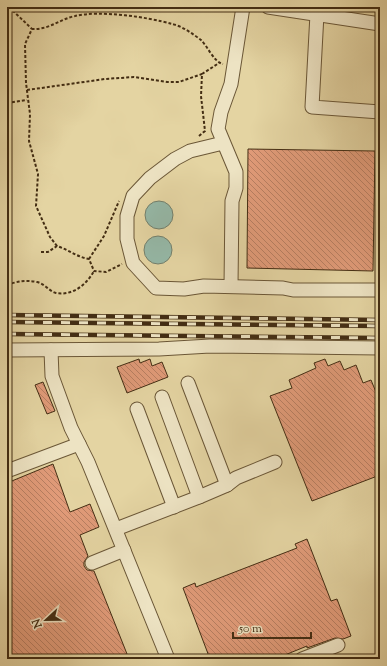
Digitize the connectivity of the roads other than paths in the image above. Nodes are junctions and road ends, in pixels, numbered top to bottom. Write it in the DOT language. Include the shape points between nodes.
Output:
graph roads {
  1 [pos="243,7"];
  2 [pos="268,7"];
  3 [pos="317,14"];
  4 [pos="380,24"];
  5 [pos="380,112"];
  6 [pos="223,143"];
  7 [pos="231,286"];
  8 [pos="380,290"];
  9 [pos="380,348"];
  10 [pos="7,350"];
  11 [pos="51,350"];
  12 [pos="188,383"];
  13 [pos="162,397"];
  14 [pos="137,409"];
  15 [pos="79,444"];
  16 [pos="275,462"];
  17 [pos="7,471"];
  18 [pos="227,485"];
  19 [pos="199,497"];
  20 [pos="174,507"];
  21 [pos="116,529"];
  22 [pos="124,550"];
  23 [pos="92,563"];
  24 [pos="338,645"];
  25 [pos="168,659"];
  26 [pos="302,659"];
  1 -- 6 [label="lane" via="232,84 221,112 218,129"];
  2 -- 3 [label="lane"];
  3 -- 4 [label="lane"];
  3 -- 5 [label="lane" via="312,107"];
  6 -- 7 [label="lane" via="236,172 236,188 232,201"];
  6 -- 7 [label="lane" via="190,151 150,178 133,196 127,216 127,239 133,263 156,288"];
  7 -- 8 [label="lane" via="293,290"];
  9 -- 11 [label="lane" via="210,346"];
  10 -- 11 [label="lane"];
  11 -- 15 [label="lane" via="52,376"];
  12 -- 18 [label="lane"];
  13 -- 19 [label="lane"];
  14 -- 20 [label="lane"];
  15 -- 17 [label="lane"];
  15 -- 21 [label="lane"];
  16 -- 18 [label="lane" via="236,478"];
  18 -- 19 [label="lane"];
  19 -- 20 [label="lane"];
  20 -- 21 [label="lane"];
  21 -- 22 [label="lane"];
  22 -- 23 [label="lane"];
  22 -- 25 [label="lane"];
  24 -- 26 [label="lane"];
}
